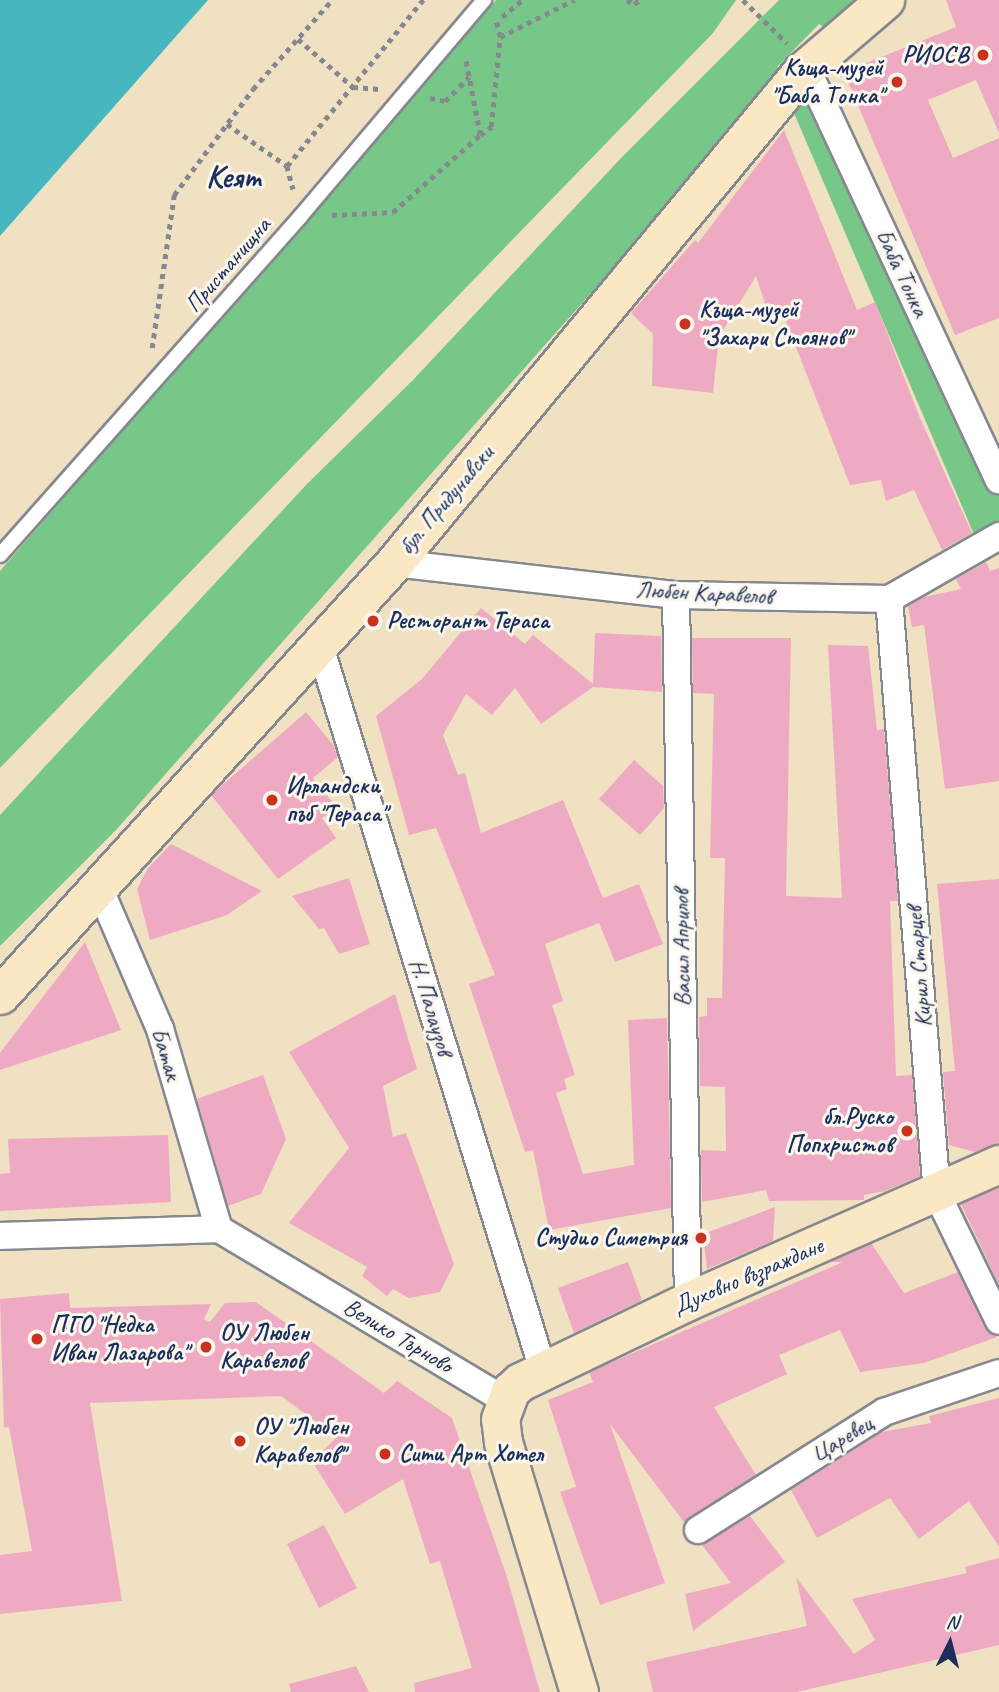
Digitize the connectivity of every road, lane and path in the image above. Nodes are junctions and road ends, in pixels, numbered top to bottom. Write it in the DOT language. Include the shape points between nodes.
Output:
graph roads {
  1 [pos="332,0"];
  2 [pos="424,0"];
  3 [pos="522,0"];
  4 [pos="574,0"];
  5 [pos="627,0"];
  6 [pos="640,0"];
  7 [pos="743,0"];
  8 [pos="885,0"];
  9 [pos="489,6"];
  10 [pos="496,22"];
  11 [pos="460,28"];
  12 [pos="500,37"];
  13 [pos="298,38"];
  14 [pos="798,56"];
  15 [pos="469,77"];
  16 [pos="353,87"];
  17 [pos="406,92"];
  18 [pos="227,124"];
  19 [pos="480,135"];
  20 [pos="288,166"];
  21 [pos="300,217"];
  22 [pos="149,387"];
  23 [pos="999,480"];
  24 [pos="999,536"];
  25 [pos="0,555"];
  26 [pos="394,563"];
  27 [pos="676,595"];
  28 [pos="889,599"];
  29 [pos="319,643"];
  30 [pos="98,885"];
  31 [pos="0,995"];
  32 [pos="999,1164"];
  33 [pos="937,1195"];
  34 [pos="219,1229"];
  35 [pos="0,1236"];
  36 [pos="688,1301"];
  37 [pos="999,1321"];
  38 [pos="544,1370"];
  39 [pos="999,1373"];
  40 [pos="505,1400"];
  41 [pos="698,1530"];
  42 [pos="579,1692"];
  1 -- 13 [label="path"];
  2 -- 16 [label="path"];
  3 -- 10 [label="path"];
  4 -- 12 [label="path"];
  5 -- 6 [label="path" via="634,4"];
  7 -- 14 [label="path"];
  8 -- 14 [label="main road, бул. Придунавски"];
  9 -- 10 [label="path"];
  9 -- 11 [label="lane, Пристанищна"];
  10 -- 12 [label="path"];
  11 -- 15 [label="path"];
  11 -- 17 [label="lane, Пристанищна"];
  12 -- 19 [label="path" via="491,127"];
  13 -- 16 [label="path"];
  13 -- 18 [label="path"];
  14 -- 23 [label="street, Баба Тонка"];
  14 -- 26 [label="main road, бул. Придунавски"];
  15 -- 17 [label="path" via="445,101"];
  15 -- 19 [label="path"];
  16 -- 17 [label="path"];
  16 -- 20 [label="path"];
  17 -- 21 [label="lane, Пристанищна"];
  18 -- 20 [label="path"];
  18 -- 22 [label="path" via="174,195 154,317"];
  19 -- 21 [label="path" via="393,212"];
  20 -- 21 [label="path"];
  21 -- 22 [label="lane, Пристанищна"];
  22 -- 25 [label="lane, Пристанищна"];
  24 -- 28 [label="street"];
  26 -- 27 [label="street, Любен Каравелов"];
  26 -- 29 [label="main road, бул. Придунавски"];
  27 -- 28 [label="street, Любен Каравелов"];
  27 -- 36 [label="street, Васил Априлов"];
  28 -- 33 [label="street, Кирил Старцев"];
  29 -- 30 [label="main road, бул. Придунавски"];
  29 -- 38 [label="street, Н. Палаузов"];
  30 -- 31 [label="main road, бул. Придунавски"];
  30 -- 34 [label="street, Батак" via="160,1029"];
  32 -- 33 [label="main road, Духовно възраждане"];
  33 -- 36 [label="main road, Духовно възраждане"];
  33 -- 37 [label="street, Кирил Старцев"];
  34 -- 35 [label="street"];
  34 -- 40 [label="street, Велико Търново"];
  36 -- 38 [label="main road, Духовно възраждане"];
  38 -- 40 [label="main road, Духовно възраждане" via="520,1382"];
  39 -- 41 [label="street, Царевец" via="884,1412"];
  40 -- 42 [label="main road" via="503,1442"];
}
